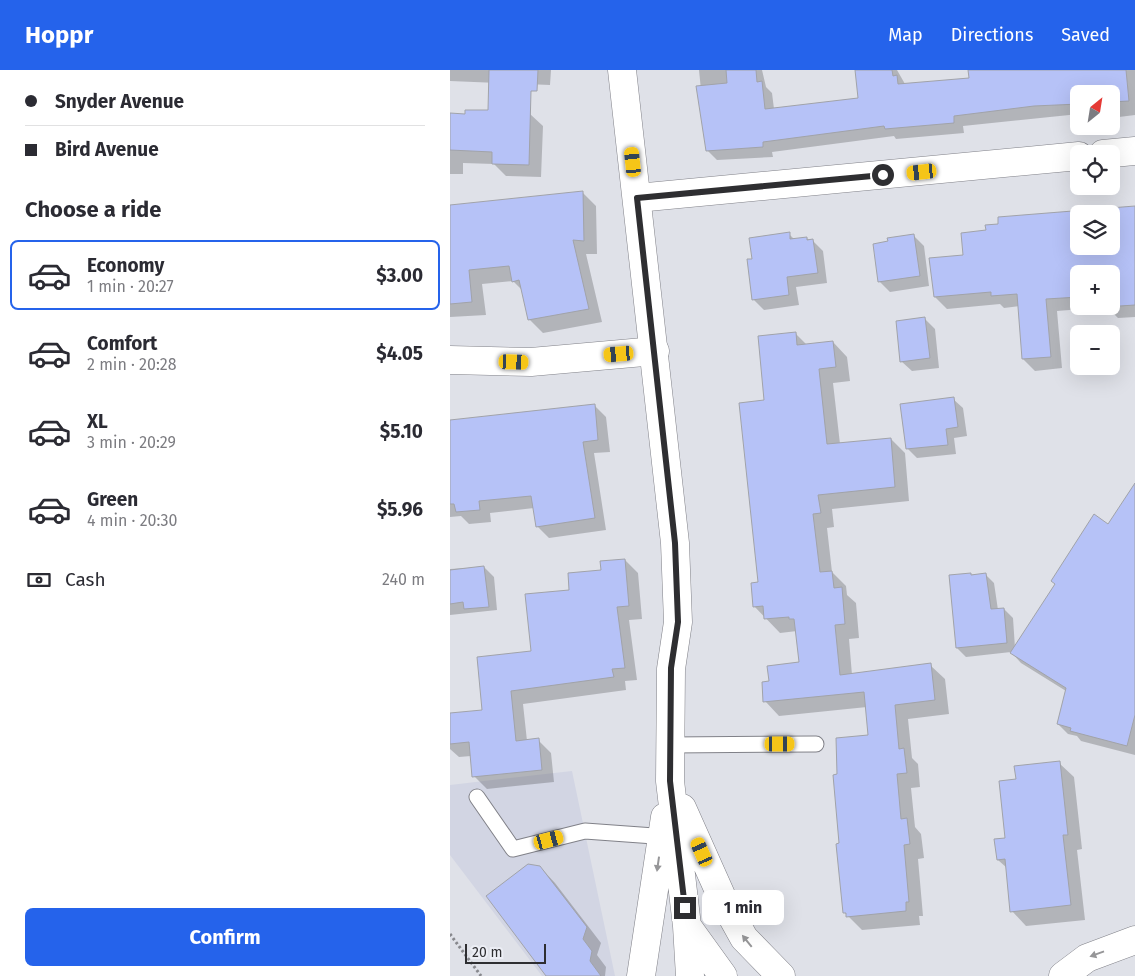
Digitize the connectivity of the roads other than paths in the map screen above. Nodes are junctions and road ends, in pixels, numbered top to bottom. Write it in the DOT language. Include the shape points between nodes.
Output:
graph roads {
  1 [pos="622,70"];
  2 [pos="1135,151"];
  3 [pos="1120,152"];
  4 [pos="1070,157"];
  5 [pos="637,198"];
  6 [pos="655,351"];
  7 [pos="450,360"];
  8 [pos="816,744"];
  9 [pos="670,745"];
  10 [pos="477,796"];
  11 [pos="678,836"];
  12 [pos="687,926"];
  13 [pos="1135,940"];
  14 [pos="642,976"];
  15 [pos="690,976"];
  16 [pos="723,976"];
  17 [pos="781,976"];
  18 [pos="1063,976"];
  1 -- 5 [label="main road"];
  2 -- 3 [label="main road"];
  4 -- 5 [label="main road"];
  5 -- 6 [label="main road"];
  6 -- 7 [label="main road" via="531,362"];
  6 -- 9 [label="main road" via="675,543 678,622 671,668"];
  8 -- 9 [label="lane"];
  9 -- 11 [label="main road" via="670,781"];
  10 -- 11 [label="lane" via="513,849 585,831"];
  11 -- 12 [label="main road"];
  11 -- 14 [label="main road, one-way"];
  17 -- 11 [label="main road, one-way" via="744,938 724,902"];
  12 -- 15 [label="main road"];
  12 -- 16 [label="main road"];
  13 -- 18 [label="main road, one-way" via="1087,958"];
}
